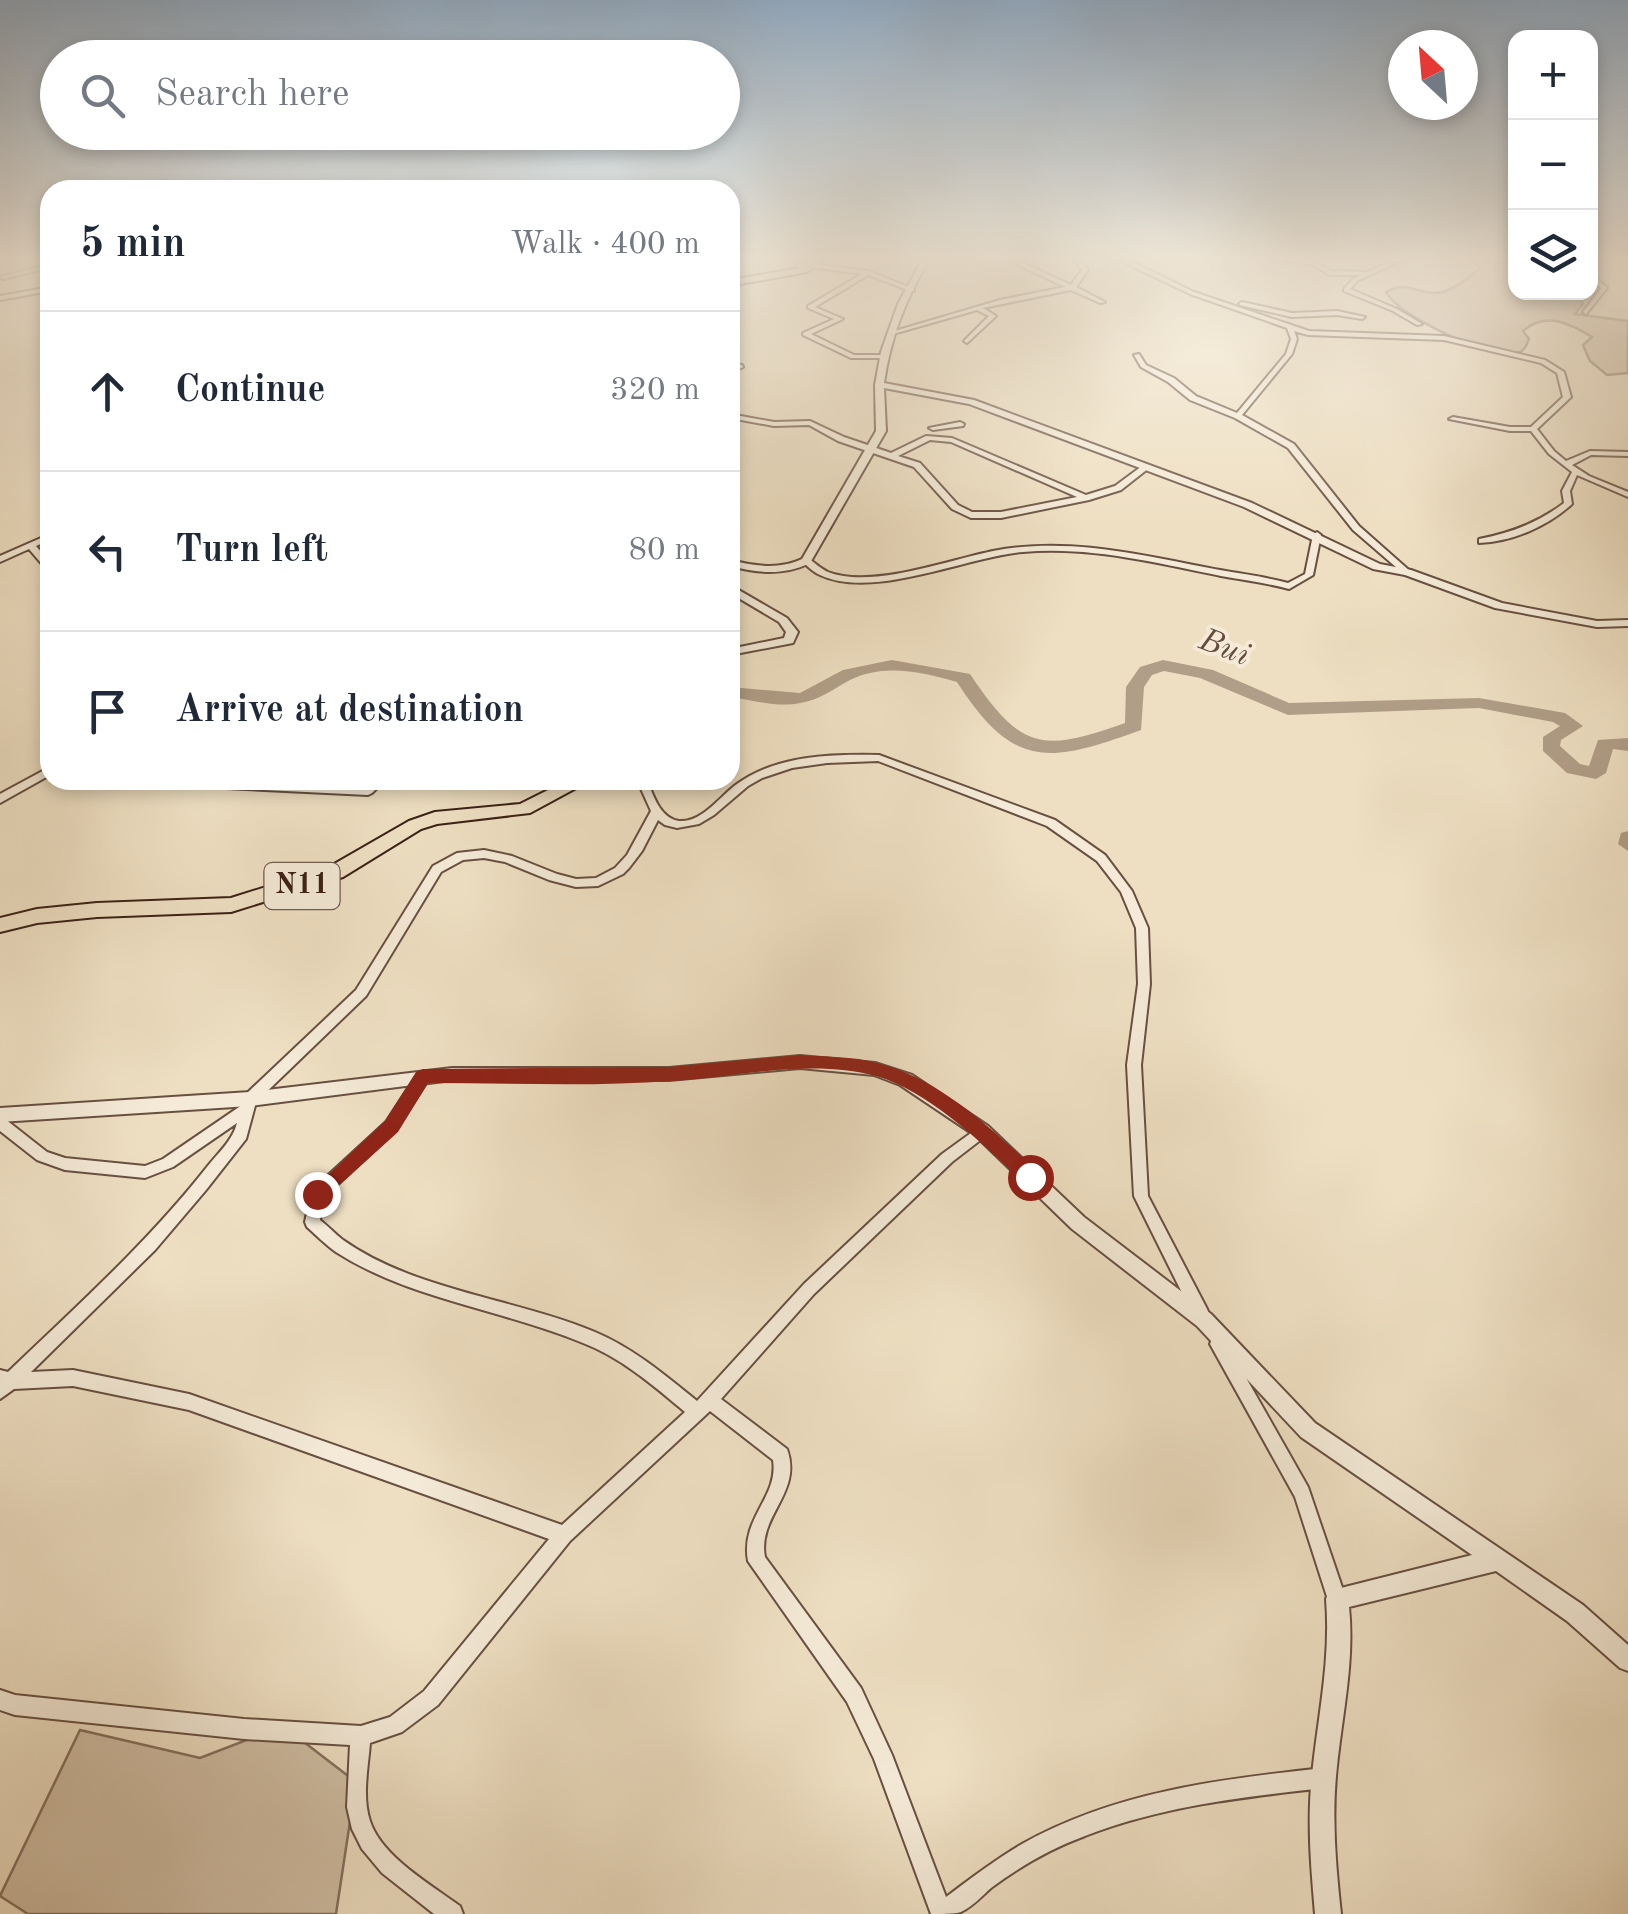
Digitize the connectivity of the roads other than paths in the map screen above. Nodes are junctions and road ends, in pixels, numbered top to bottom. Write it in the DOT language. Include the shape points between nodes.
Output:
graph roads {
  1 [pos="838,349"];
  2 [pos="886,349"];
  3 [pos="1291,349"];
  4 [pos="1488,349"];
  5 [pos="1136,356"];
  6 [pos="883,357"];
  7 [pos="879,385"];
  8 [pos="1238,416"];
  9 [pos="740,418"];
  10 [pos="1453,418"];
  11 [pos="960,424"];
  12 [pos="931,429"];
  13 [pos="1534,429"];
  14 [pos="873,448"];
  15 [pos="1628,454"];
  16 [pos="892,456"];
  17 [pos="1565,465"];
  18 [pos="1146,468"];
  19 [pos="1574,474"];
  20 [pos="1628,496"];
  21 [pos="1086,498"];
  22 [pos="1318,535"];
  23 [pos="1482,541"];
  24 [pos="40,542"];
  25 [pos="31,546"];
  26 [pos="40,556"];
  27 [pos="0,559"];
  28 [pos="740,566"];
  29 [pos="809,566"];
  30 [pos="1406,572"];
  31 [pos="740,594"];
  32 [pos="1628,623"];
  33 [pos="740,650"];
  34 [pos="40,776"];
  35 [pos="740,787"];
  36 [pos="344,790"];
  37 [pos="369,790"];
  38 [pos="563,790"];
  39 [pos="646,790"];
  40 [pos="736,790"];
  41 [pos="0,799"];
  42 [pos="656,812"];
  43 [pos="0,925"];
  44 [pos="423,1076"];
  45 [pos="248,1104"];
  46 [pos="0,1115"];
  47 [pos="0,1123"];
  48 [pos="982,1131"];
  49 [pos="1204,1320"];
  50 [pos="4,1384"];
  51 [pos="703,1406"];
  52 [pos="564,1534"];
  53 [pos="1498,1560"];
  54 [pos="1338,1599"];
  55 [pos="1628,1660"];
  56 [pos="0,1700"];
  57 [pos="361,1736"];
  58 [pos="1324,1778"];
  59 [pos="452,1914"];
  60 [pos="942,1914"];
  61 [pos="1328,1914"];
  1 -- 6 [label="street"];
  2 -- 6 [label="street"];
  3 -- 8 [label="street"];
  4 -- 13 [label="street" via="1556,367 1565,380 1567,397"];
  5 -- 8 [label="street" via="1194,398"];
  6 -- 7 [label="street"];
  7 -- 14 [label="street" via="880,432"];
  7 -- 18 [label="street" via="971,402"];
  8 -- 30 [label="street" via="1291,446 1356,528"];
  9 -- 14 [label="street" via="810,423"];
  10 -- 13 [label="street"];
  11 -- 12 [label="street"];
  12 -- 16 [label="street"];
  12 -- 21 [label="street"];
  13 -- 17 [label="street"];
  14 -- 16 [label="street"];
  14 -- 29 [label="street"];
  15 -- 17 [label="street" via="1590,454"];
  16 -- 21 [label="street" via="926,472 955,508 971,515"];
  17 -- 19 [label="street"];
  18 -- 21 [label="street" via="1118,488"];
  18 -- 22 [label="street"];
  19 -- 20 [label="street"];
  19 -- 23 [label="street" via="1568,504 1554,516"];
  22 -- 29 [label="street" via="1310,575 1289,586 1056,549 997,552 891,579 855,579"];
  22 -- 30 [label="street" via="1377,567"];
  24 -- 25 [label="street"];
  25 -- 26 [label="street"];
  25 -- 27 [label="street"];
  28 -- 29 [label="street"];
  30 -- 32 [label="street" via="1499,606 1597,624"];
  31 -- 33 [label="street" via="792,632 788,641"];
  34 -- 41 [label="street"];
  35 -- 49 [label="street" via="770,771 879,758 1050,823 1101,858 1142,928 1144,984 1134,1065 1140,1196"];
  36 -- 37 [label="street"];
  38 -- 43 [label="highway, N11" via="524,810 415,825 336,872 230,905 97,910"];
  39 -- 42 [label="street"];
  40 -- 42 [label="street" via="686,824"];
  42 -- 45 [label="street" via="618,872 597,881 548,876 509,856 449,859 361,993"];
  44 -- 45 [label="street"];
  44 -- 48 [label="street" via="669,1074 800,1062 875,1069 906,1080"];
  44 -- 51 [label="street" via="391,1126 317,1194 312,1222 330,1242 369,1264 593,1338"];
  45 -- 46 [label="street"];
  45 -- 47 [label="street" via="168,1164 145,1172 65,1164 42,1156"];
  45 -- 50 [label="street" via="241,1136 150,1245"];
  48 -- 49 [label="street" via="1078,1222"];
  48 -- 51 [label="street" via="809,1289"];
  49 -- 53 [label="street" via="1308,1430"];
  49 -- 54 [label="street" via="1302,1493"];
  50 -- 52 [label="street" via="73,1378 189,1402"];
  51 -- 52 [label="street"];
  51 -- 60 [label="street" via="780,1455 783,1478 752,1547 854,1695"];
  52 -- 57 [label="street" via="431,1698 395,1725"];
  53 -- 54 [label="street"];
  53 -- 55 [label="street"];
  54 -- 58 [label="street" via="1343,1643"];
  56 -- 57 [label="street" via="202,1726"];
  57 -- 59 [label="street" via="362,1828 382,1857"];
  58 -- 60 [label="street" via="1239,1787 1092,1820 992,1871"];
  58 -- 61 [label="street"];
}
